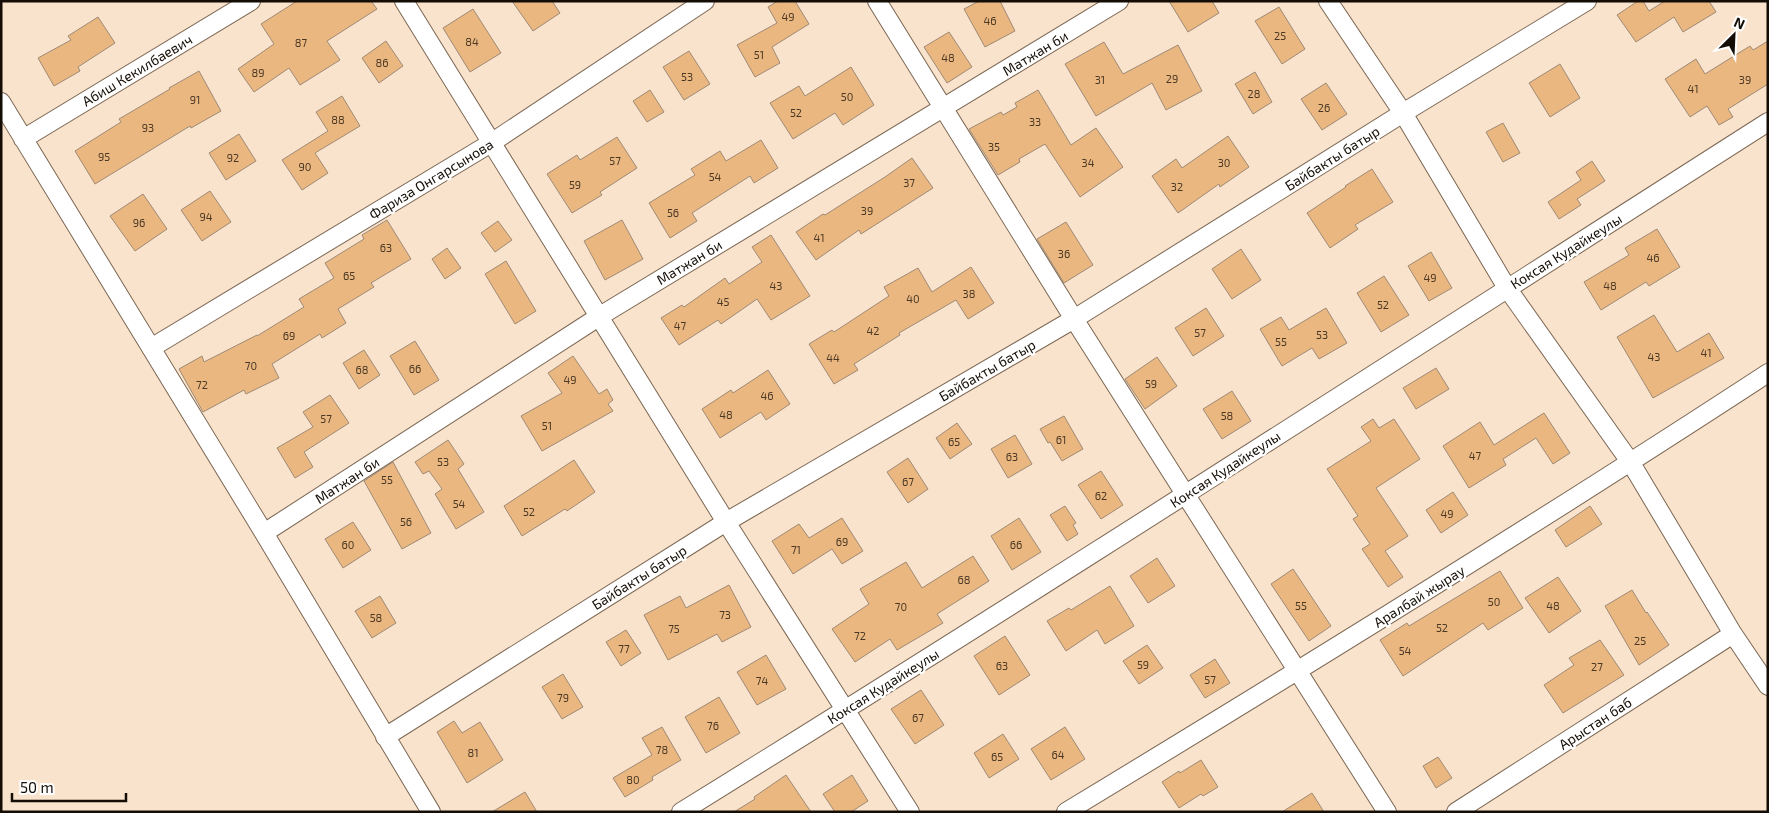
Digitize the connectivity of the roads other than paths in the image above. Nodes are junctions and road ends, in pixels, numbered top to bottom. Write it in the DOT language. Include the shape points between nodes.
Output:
graph roads {
  1 [pos="250,1"];
  2 [pos="404,1"];
  3 [pos="705,1"];
  4 [pos="877,1"];
  5 [pos="1119,1"];
  6 [pos="1328,1"];
  7 [pos="1587,1"];
  8 [pos="1,102"];
  9 [pos="944,108"];
  10 [pos="1403,113"];
  11 [pos="1768,122"];
  12 [pos="23,139"];
  13 [pos="491,143"];
  14 [pos="1507,288"];
  15 [pos="600,316"];
  16 [pos="1074,319"];
  17 [pos="150,348"];
  18 [pos="1768,373"];
  19 [pos="1631,462"];
  20 [pos="1186,494"];
  21 [pos="726,522"];
  22 [pos="264,533"];
  23 [pos="1733,634"];
  24 [pos="1298,671"];
  25 [pos="1768,686"];
  26 [pos="845,710"];
  27 [pos="386,738"];
  28 [pos="431,812"];
  29 [pos="681,812"];
  30 [pos="910,812"];
  31 [pos="1066,812"];
  32 [pos="1386,812"];
  33 [pos="1456,812"];
  1 -- 12 [label="street, Абиш Кекилбаевич"];
  2 -- 13 [label="street"];
  3 -- 13 [label="street, Фариза Онгарсынова"];
  4 -- 9 [label="street"];
  5 -- 9 [label="street, Матжан би"];
  6 -- 10 [label="street"];
  7 -- 10 [label="street, Байбакты батыр"];
  8 -- 12 [label="street"];
  9 -- 15 [label="street, Матжан би"];
  9 -- 16 [label="street"];
  10 -- 14 [label="street"];
  10 -- 16 [label="street, Байбакты батыр"];
  11 -- 14 [label="street, Коксая Кудайкеулы"];
  12 -- 17 [label="street"];
  13 -- 15 [label="street"];
  13 -- 17 [label="street, Фариза Онгарсынова"];
  14 -- 19 [label="street"];
  14 -- 20 [label="street, Коксая Кудайкеулы"];
  15 -- 21 [label="street"];
  15 -- 22 [label="street, Матжан би"];
  16 -- 20 [label="street"];
  16 -- 21 [label="street, Байбакты батыр"];
  17 -- 22 [label="street"];
  18 -- 19 [label="street, Аралбай жырау"];
  19 -- 23 [label="street"];
  19 -- 24 [label="street, Аралбай жырау"];
  20 -- 24 [label="street"];
  20 -- 26 [label="street, Коксая Кудайкеулы"];
  21 -- 26 [label="street"];
  21 -- 27 [label="street, Байбакты батыр"];
  22 -- 27 [label="street"];
  23 -- 25 [label="street"];
  23 -- 33 [label="street, Арыстан баб"];
  24 -- 31 [label="street, Аралбай жырау"];
  24 -- 32 [label="street"];
  26 -- 29 [label="street, Коксая Кудайкеулы"];
  26 -- 30 [label="street"];
  27 -- 28 [label="street"];
}
